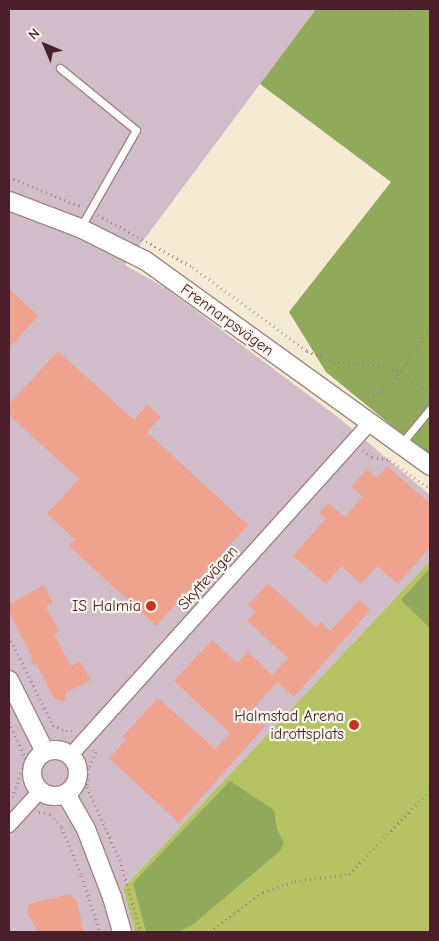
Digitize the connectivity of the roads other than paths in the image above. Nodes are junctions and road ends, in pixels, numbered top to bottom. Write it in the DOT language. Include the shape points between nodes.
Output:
graph roads {
  1 [pos="60,68"];
  2 [pos="9,201"];
  3 [pos="80,228"];
  4 [pos="430,409"];
  5 [pos="371,422"];
  6 [pos="401,445"];
  7 [pos="430,466"];
  8 [pos="9,680"];
  9 [pos="46,752"];
  10 [pos="70,756"];
  11 [pos="40,791"];
  12 [pos="66,794"];
  13 [pos="9,825"];
  14 [pos="122,932"];
  1 -- 3 [label="lane" via="136,130"];
  2 -- 3 [label="street, Frennarpsvägen"];
  3 -- 5 [label="street, Frennarpsvägen" via="146,261"];
  4 -- 6 [label="lane"];
  5 -- 6 [label="street, Frennarpsvägen"];
  5 -- 10 [label="street, Skyttevägen"];
  6 -- 7 [label="street, Frennarpsvägen"];
  8 -- 9 [label="street"];
  9 -- 10 [label="street" via="59,751"];
  9 -- 11 [label="street" via="32,768 33,781"];
  10 -- 12 [label="street" via="78,774 74,787"];
  11 -- 12 [label="street" via="52,796"];
  11 -- 13 [label="street"];
  12 -- 14 [label="street" via="86,829"];
}
